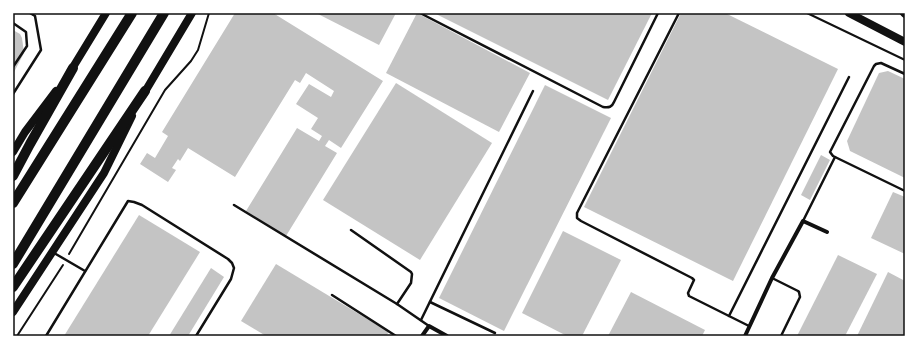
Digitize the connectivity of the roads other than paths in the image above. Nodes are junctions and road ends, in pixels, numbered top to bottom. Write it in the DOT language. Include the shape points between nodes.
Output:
graph roads {
  1 [pos="30,13"];
  2 [pos="106,13"];
  3 [pos="132,13"];
  4 [pos="164,13"];
  5 [pos="192,13"];
  6 [pos="420,13"];
  7 [pos="658,13"];
  8 [pos="679,13"];
  9 [pos="849,13"];
  10 [pos="13,23"];
  11 [pos="905,42"];
  12 [pos="13,67"];
  13 [pos="73,68"];
  14 [pos="905,74"];
  15 [pos="849,77"];
  16 [pos="145,91"];
  17 [pos="533,91"];
  18 [pos="13,94"];
  19 [pos="13,152"];
  20 [pos="835,157"];
  21 [pos="13,176"];
  22 [pos="905,191"];
  23 [pos="13,203"];
  24 [pos="234,205"];
  25 [pos="803,221"];
  26 [pos="351,230"];
  27 [pos="827,232"];
  28 [pos="52,252"];
  29 [pos="13,264"];
  30 [pos="85,271"];
  31 [pos="772,278"];
  32 [pos="13,287"];
  33 [pos="332,296"];
  34 [pos="430,302"];
  35 [pos="396,304"];
  36 [pos="13,312"];
  37 [pos="729,316"];
  38 [pos="421,320"];
  39 [pos="429,326"];
  40 [pos="749,326"];
  41 [pos="495,334"];
  42 [pos="46,336"];
  43 [pos="196,336"];
  44 [pos="396,336"];
  45 [pos="422,336"];
  46 [pos="447,336"];
  47 [pos="745,336"];
  48 [pos="782,336"];
  1 -- 18 [label="lane" via="35,16 41,50"];
  2 -- 13 [label="main road"];
  3 -- 23 [label="highway"];
  4 -- 29 [label="highway"];
  5 -- 16 [label="main road"];
  6 -- 7 [label="lane" via="607,108 614,102"];
  8 -- 37 [label="lane" via="577,213 577,218 692,278 694,280 688,295"];
  9 -- 11 [label="main road"];
  10 -- 12 [label="lane" via="26,32 27,46"];
  13 -- 19 [label="main road"];
  13 -- 21 [label="highway"];
  14 -- 20 [label="lane" via="881,63 874,66 831,151"];
  15 -- 37 [label="lane"];
  16 -- 28 [label="main road" via="104,173"];
  16 -- 32 [label="highway"];
  17 -- 34 [label="lane"];
  20 -- 22 [label="lane"];
  20 -- 25 [label="lane"];
  24 -- 35 [label="lane"];
  25 -- 27 [label="street"];
  25 -- 31 [label="street"];
  26 -- 35 [label="lane" via="412,274 411,283"];
  28 -- 30 [label="lane"];
  28 -- 36 [label="main road"];
  30 -- 42 [label="lane"];
  30 -- 43 [label="lane" via="126,203 137,203 232,263 234,268 231,279"];
  31 -- 40 [label="street"];
  31 -- 48 [label="lane" via="798,291 800,295"];
  33 -- 44 [label="lane"];
  34 -- 38 [label="lane"];
  34 -- 41 [label="lane"];
  35 -- 38 [label="lane"];
  37 -- 40 [label="lane"];
  38 -- 39 [label="lane"];
  39 -- 45 [label="street"];
  39 -- 46 [label="street"];
  40 -- 47 [label="street"];
}
